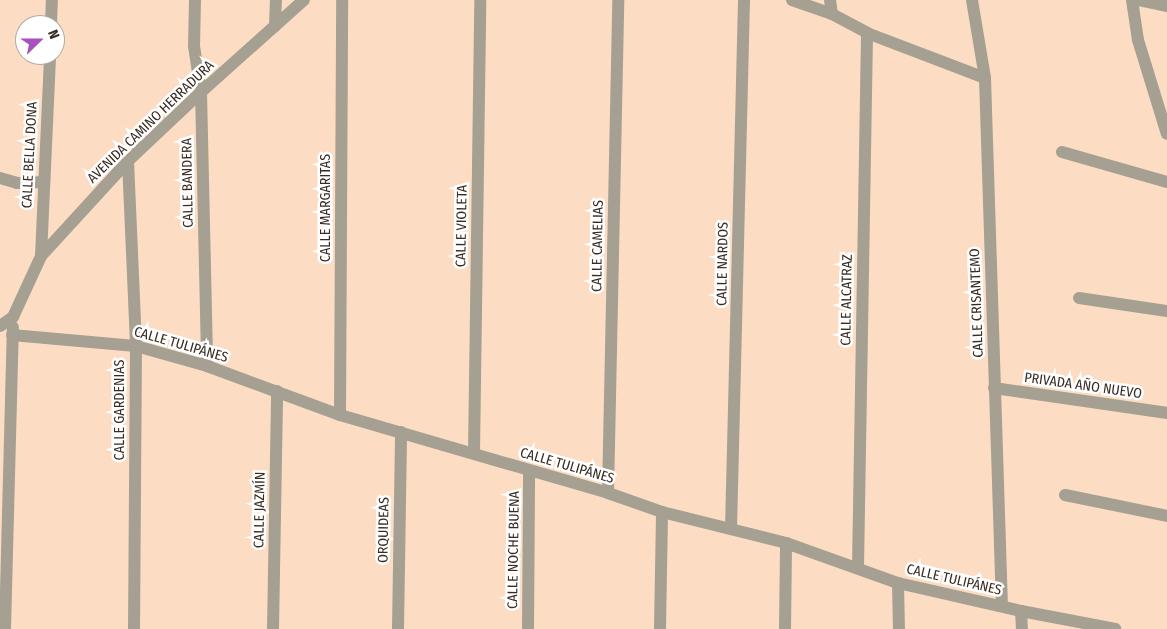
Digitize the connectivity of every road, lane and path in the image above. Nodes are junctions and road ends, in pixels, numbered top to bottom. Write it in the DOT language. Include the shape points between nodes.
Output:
graph roads {
  1 [pos="52,0"];
  2 [pos="195,0"];
  3 [pos="276,0"];
  4 [pos="304,0"];
  5 [pos="342,0"];
  6 [pos="480,0"];
  7 [pos="618,0"];
  8 [pos="744,0"];
  9 [pos="792,0"];
  10 [pos="830,0"];
  11 [pos="972,0"];
  12 [pos="1132,0"];
  13 [pos="1138,0"];
  14 [pos="1167,6"];
  15 [pos="832,14"];
  16 [pos="51,15"];
  17 [pos="275,26"];
  18 [pos="867,33"];
  19 [pos="50,65"];
  20 [pos="985,78"];
  21 [pos="201,92"];
  22 [pos="1167,134"];
  23 [pos="1062,152"];
  24 [pos="128,161"];
  25 [pos="0,178"];
  26 [pos="44,182"];
  27 [pos="1167,182"];
  28 [pos="40,256"];
  29 [pos="1079,298"];
  30 [pos="1167,311"];
  31 [pos="13,317"];
  32 [pos="0,326"];
  33 [pos="12,335"];
  34 [pos="136,346"];
  35 [pos="208,366"];
  36 [pos="994,388"];
  37 [pos="277,391"];
  38 [pos="1167,413"];
  39 [pos="340,416"];
  40 [pos="400,432"];
  41 [pos="474,453"];
  42 [pos="530,472"];
  43 [pos="608,493"];
  44 [pos="1064,495"];
  45 [pos="662,512"];
  46 [pos="1167,516"];
  47 [pos="731,529"];
  48 [pos="786,543"];
  49 [pos="858,567"];
  50 [pos="898,583"];
  51 [pos="1002,606"];
  52 [pos="1021,612"];
  53 [pos="5,629"];
  54 [pos="134,629"];
  55 [pos="272,629"];
  56 [pos="398,629"];
  57 [pos="528,629"];
  58 [pos="660,629"];
  59 [pos="785,629"];
  60 [pos="899,629"];
  61 [pos="1022,629"];
  62 [pos="1115,629"];
  1 -- 16 [label="street"];
  2 -- 21 [label="street, CALLE BANDERA" via="194,46"];
  3 -- 17 [label="street"];
  4 -- 17 [label="street, AVENIDA CAMINO HERRADURA"];
  5 -- 39 [label="street, CALLE MARGARITAS"];
  6 -- 41 [label="street, CALLE VIOLETA"];
  7 -- 43 [label="street, CALLE CAMELIAS"];
  8 -- 47 [label="street, CALLE NARDOS"];
  9 -- 15 [label="street"];
  10 -- 15 [label="street"];
  11 -- 20 [label="street, CALLE CRISANTEMO"];
  12 -- 22 [label="street" via="1138,40"];
  13 -- 14 [label="street"];
  15 -- 18 [label="street"];
  17 -- 21 [label="street, AVENIDA CAMINO HERRADURA"];
  18 -- 20 [label="street"];
  18 -- 49 [label="street, CALLE ALCATRAZ"];
  19 -- 26 [label="street, CALLE BELLA DONA"];
  20 -- 36 [label="street, CALLE CRISANTEMO"];
  21 -- 24 [label="street, AVENIDA CAMINO HERRADURA"];
  21 -- 35 [label="street, CALLE BANDERA"];
  23 -- 27 [label="street"];
  24 -- 28 [label="street, AVENIDA CAMINO HERRADURA"];
  24 -- 34 [label="street, CALLE GARDENIAS"];
  25 -- 26 [label="street" via="17,183"];
  26 -- 28 [label="street, CALLE BELLA DONA"];
  28 -- 31 [label="street, AVENIDA CAMINO HERRADURA"];
  29 -- 30 [label="street"];
  31 -- 32 [label="street"];
  31 -- 33 [label="street"];
  33 -- 34 [label="street, CALLE TULIPÁNES"];
  33 -- 53 [label="street"];
  34 -- 35 [label="street, CALLE TULIPÁNES"];
  34 -- 54 [label="street, CALLE GARDENIAS"];
  35 -- 37 [label="street, CALLE TULIPÁNES"];
  36 -- 38 [label="street, PRIVADA AÑO NUEVO"];
  36 -- 51 [label="street, CALLE CRISANTEMO"];
  37 -- 39 [label="street, CALLE TULIPÁNES"];
  37 -- 55 [label="street, CALLE JAZMÍN"];
  39 -- 40 [label="street, CALLE TULIPÁNES"];
  40 -- 41 [label="street, CALLE TULIPÁNES"];
  40 -- 56 [label="street, ORQUIDEAS"];
  41 -- 42 [label="street, CALLE TULIPÁNES"];
  42 -- 43 [label="street, CALLE TULIPÁNES"];
  42 -- 57 [label="street, CALLE NOCHE BUENA"];
  43 -- 45 [label="street, CALLE TULIPÁNES"];
  44 -- 46 [label="street"];
  45 -- 47 [label="street, CALLE TULIPÁNES"];
  45 -- 58 [label="street"];
  47 -- 48 [label="street, CALLE TULIPÁNES"];
  48 -- 49 [label="street, CALLE TULIPÁNES"];
  48 -- 59 [label="street"];
  49 -- 50 [label="street, CALLE TULIPÁNES"];
  50 -- 51 [label="street, CALLE TULIPÁNES"];
  50 -- 60 [label="street"];
  51 -- 52 [label="street, CALLE TULIPÁNES"];
  52 -- 61 [label="street"];
  52 -- 62 [label="street, CALLE TULIPÁNES"];
}
